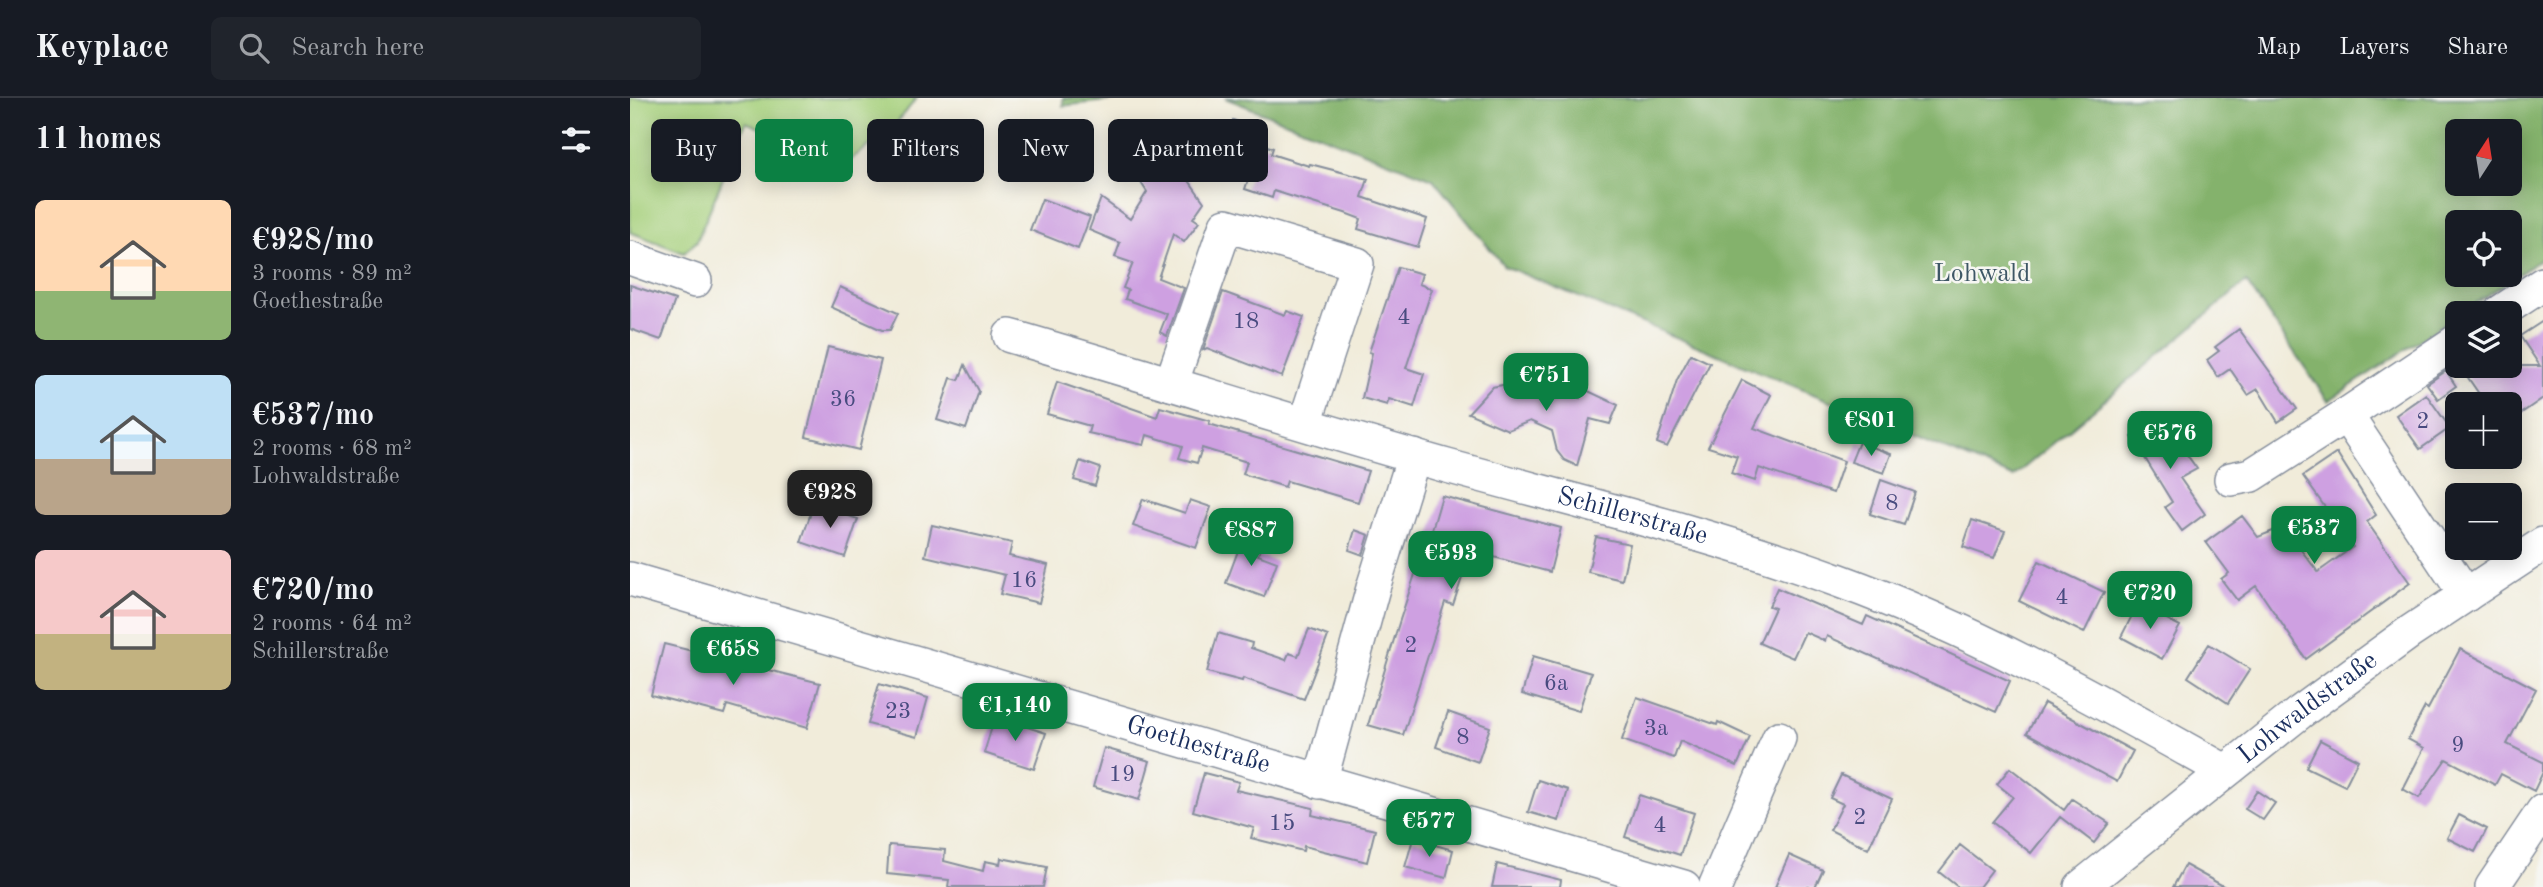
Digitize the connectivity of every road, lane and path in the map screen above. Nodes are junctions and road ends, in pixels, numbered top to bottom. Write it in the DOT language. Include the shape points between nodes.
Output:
graph roads {
  1 [pos="630,258"];
  2 [pos="695,281"];
  3 [pos="2543,284"];
  4 [pos="2517,301"];
  5 [pos="1010,336"];
  6 [pos="2445,349"];
  7 [pos="1171,384"];
  8 [pos="2346,415"];
  9 [pos="1305,423"];
  10 [pos="1415,456"];
  11 [pos="2231,479"];
  12 [pos="2543,544"];
  13 [pos="630,579"];
  14 [pos="2466,595"];
  15 [pos="1779,738"];
  16 [pos="2225,771"];
  17 [pos="1320,782"];
  18 [pos="2543,811"];
  19 [pos="1684,887"];
  20 [pos="1715,887"];
  21 [pos="2081,887"];
  22 [pos="2492,887"];
  1 -- 2 [label="street"];
  3 -- 4 [label="street"];
  5 -- 7 [label="street, Schillerstraße"];
  6 -- 8 [label="street"];
  7 -- 9 [label="street, Schillerstraße"];
  7 -- 9 [label="street" via="1226,225 1357,264"];
  8 -- 11 [label="street" via="2252,475"];
  8 -- 14 [label="street"];
  9 -- 10 [label="street, Schillerstraße"];
  10 -- 16 [label="street, Schillerstraße" via="1686,531 1840,580 1989,645"];
  10 -- 17 [label="street"];
  12 -- 14 [label="street, Lohwaldstraße"];
  13 -- 17 [label="street, Goethestraße"];
  14 -- 16 [label="street, Lohwaldstraße" via="2357,670"];
  15 -- 20 [label="street"];
  16 -- 21 [label="street, Lohwaldstraße"];
  17 -- 19 [label="street, Goethestraße"];
  18 -- 22 [label="street"];
}
